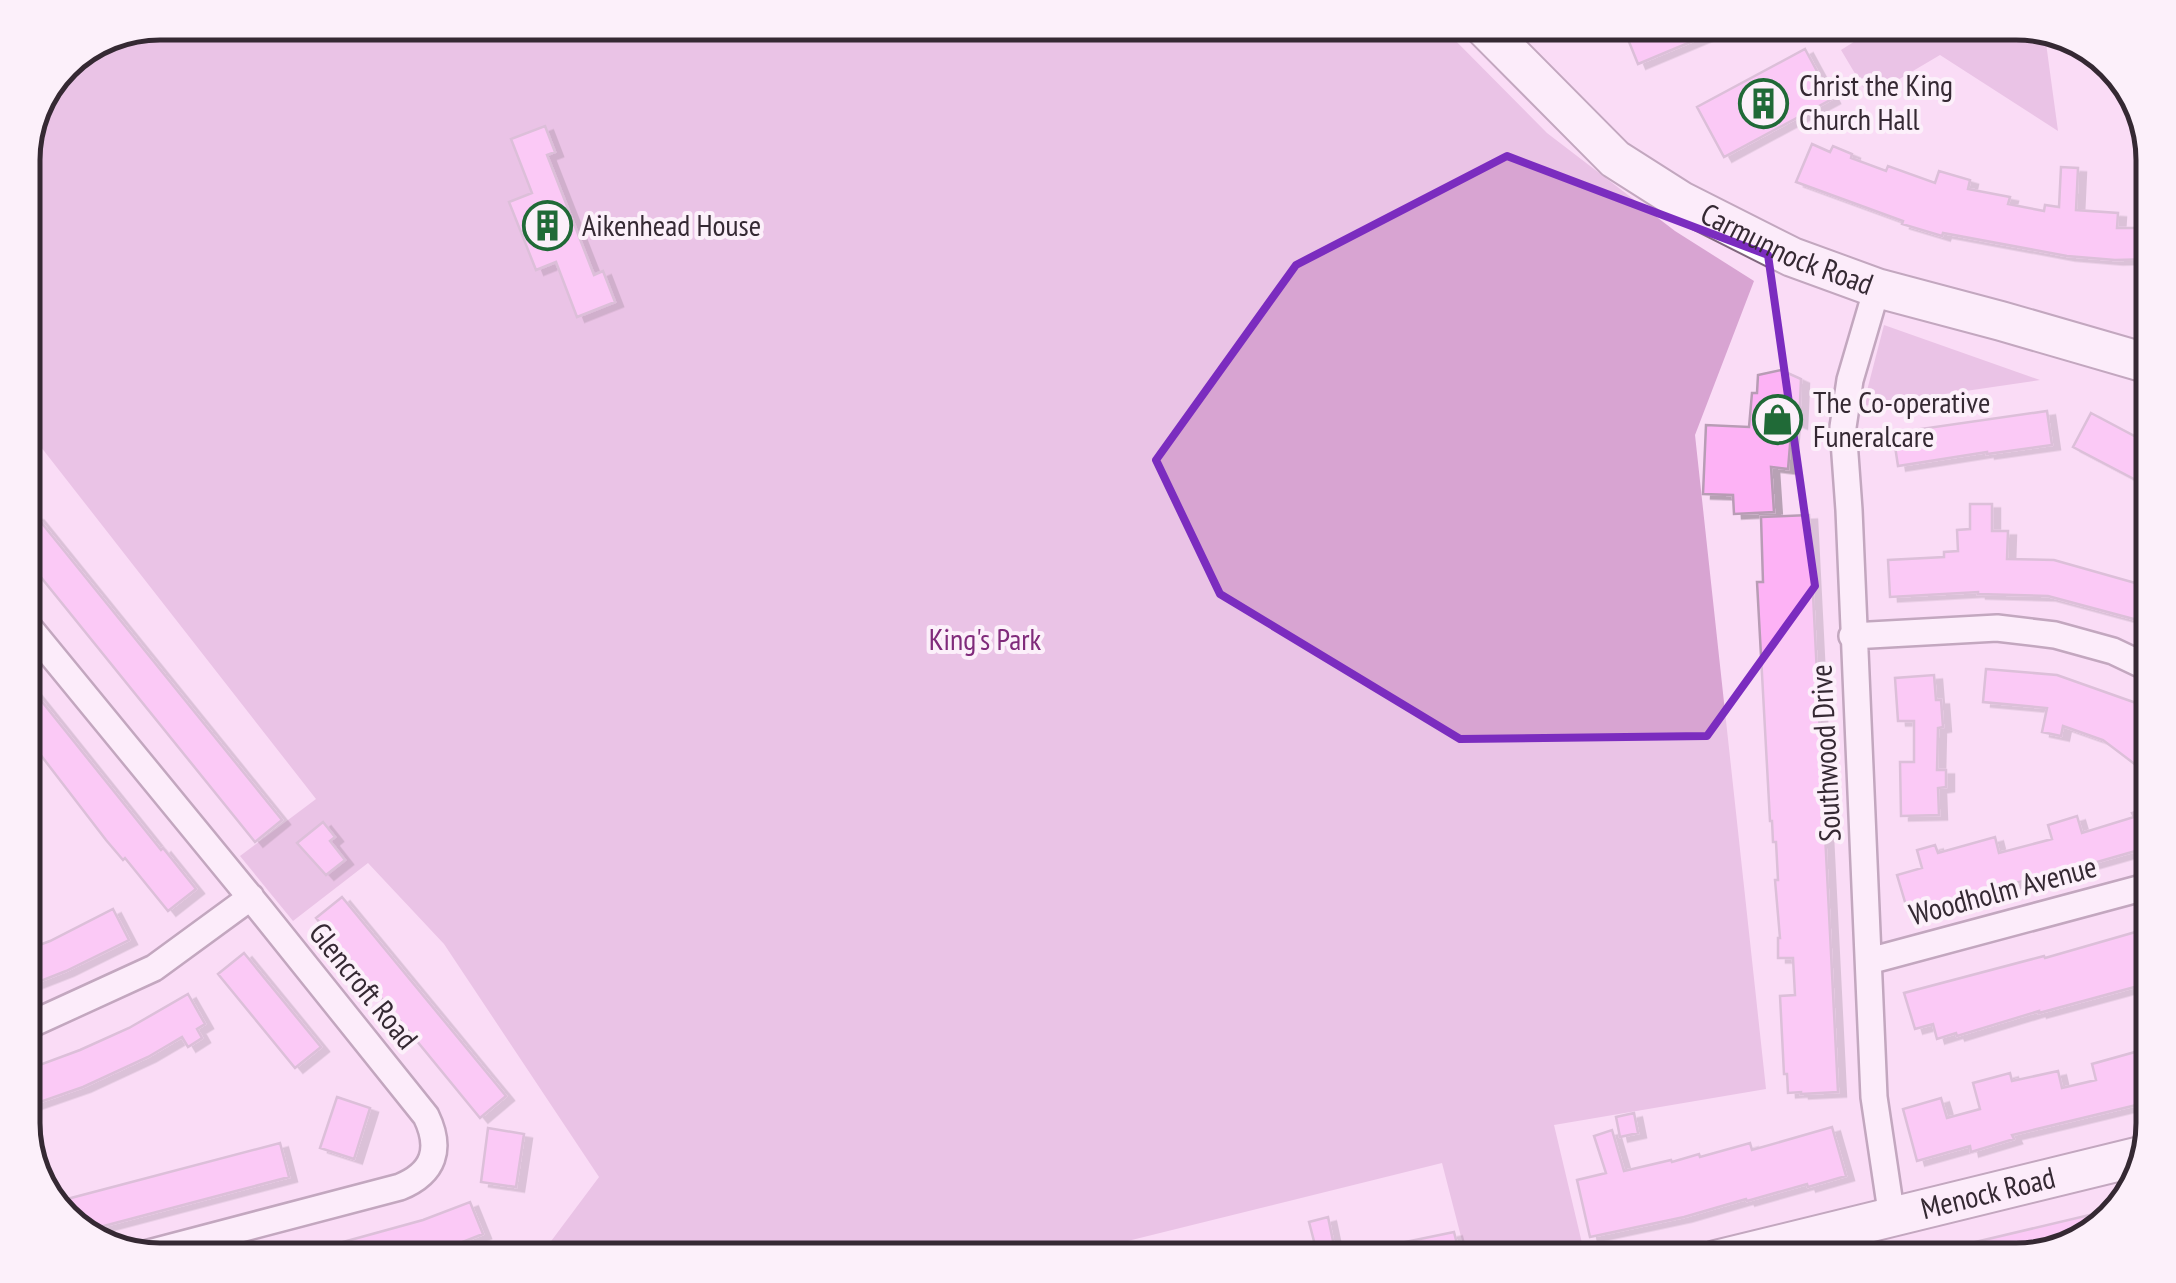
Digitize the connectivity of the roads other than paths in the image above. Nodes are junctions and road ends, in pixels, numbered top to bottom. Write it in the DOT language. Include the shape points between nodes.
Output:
graph roads {
  1 [pos="1497,40"];
  2 [pos="1877,288"];
  3 [pos="2136,360"];
  4 [pos="1852,636"];
  5 [pos="40,650"];
  6 [pos="2136,662"];
  7 [pos="2136,889"];
  8 [pos="251,898"];
  9 [pos="1868,961"];
  10 [pos="40,1020"];
  11 [pos="2130,1159"];
  12 [pos="1892,1218"];
  13 [pos="187,1243"];
  14 [pos="1787,1243"];
  1 -- 2 [label="main road, Carmunnock Road" via="1615,159 1792,257"];
  2 -- 3 [label="main road, Carmunnock Road"];
  2 -- 4 [label="street, Southwood Drive" via="1843,426"];
  4 -- 6 [label="street" via="1997,628 2056,635"];
  4 -- 9 [label="street, Southwood Drive"];
  5 -- 8 [label="street, Glencroft Road"];
  7 -- 9 [label="street, Woodholm Avenue"];
  8 -- 10 [label="street" via="154,968"];
  8 -- 13 [label="street, Glencroft Road" via="426,1116 434,1156 416,1180 400,1187"];
  9 -- 12 [label="street, Southwood Drive" via="1874,1096"];
  11 -- 12 [label="main road, Menock Road"];
  12 -- 14 [label="main road, Menock Road"];
}
